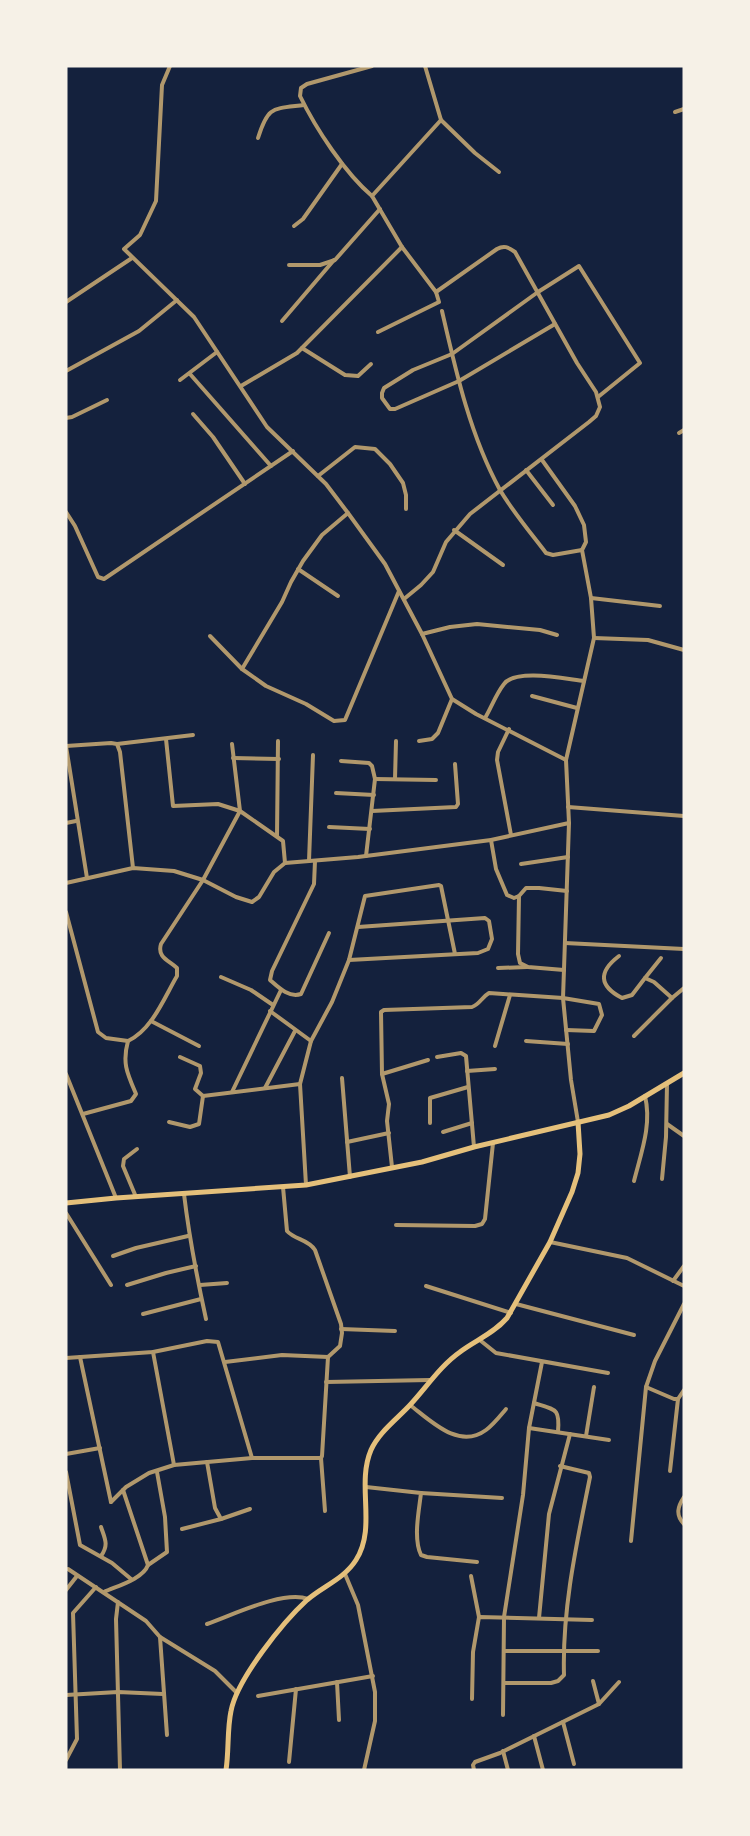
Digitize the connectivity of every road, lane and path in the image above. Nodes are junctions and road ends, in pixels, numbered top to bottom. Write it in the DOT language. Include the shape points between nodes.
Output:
graph roads {
  1 [pos="170,66"];
  2 [pos="372,66"];
  3 [pos="425,66"];
  4 [pos="304,105"];
  5 [pos="684,109"];
  6 [pos="675,112"];
  7 [pos="441,120"];
  8 [pos="258,138"];
  9 [pos="342,164"];
  10 [pos="499,172"];
  11 [pos="372,196"];
  12 [pos="380,209"];
  13 [pos="294,226"];
  14 [pos="402,247"];
  15 [pos="132,258"];
  16 [pos="335,260"];
  17 [pos="290,265"];
  18 [pos="436,292"];
  19 [pos="538,292"];
  20 [pos="177,300"];
  21 [pos="66,302"];
  22 [pos="442,311"];
  23 [pos="282,321"];
  24 [pos="555,324"];
  25 [pos="378,332"];
  26 [pos="302,348"];
  27 [pos="217,352"];
  28 [pos="452,354"];
  29 [pos="371,364"];
  30 [pos="66,371"];
  31 [pos="190,374"];
  32 [pos="180,380"];
  33 [pos="459,381"];
  34 [pos="241,386"];
  35 [pos="598,397"];
  36 [pos="107,400"];
  37 [pos="194,414"];
  38 [pos="66,418"];
  39 [pos="293,451"];
  40 [pos="542,459"];
  41 [pos="271,466"];
  42 [pos="526,470"];
  43 [pos="318,476"];
  44 [pos="245,484"];
  45 [pos="500,490"];
  46 [pos="553,505"];
  47 [pos="406,509"];
  48 [pos="66,512"];
  49 [pos="348,513"];
  50 [pos="454,530"];
  51 [pos="582,550"];
  52 [pos="503,565"];
  53 [pos="298,569"];
  54 [pos="399,591"];
  55 [pos="338,597"];
  56 [pos="591,598"];
  57 [pos="404,599"];
  58 [pos="660,606"];
  59 [pos="422,634"];
  60 [pos="557,635"];
  61 [pos="210,636"];
  62 [pos="594,638"];
  63 [pos="684,650"];
  64 [pos="242,669"];
  65 [pos="584,681"];
  66 [pos="532,696"];
  67 [pos="452,699"];
  68 [pos="577,708"];
  69 [pos="485,718"];
  70 [pos="509,729"];
  71 [pos="194,735"];
  72 [pos="166,739"];
  73 [pos="278,741"];
  74 [pos="396,741"];
  75 [pos="419,741"];
  76 [pos="117,744"];
  77 [pos="232,744"];
  78 [pos="313,755"];
  79 [pos="233,758"];
  80 [pos="279,759"];
  81 [pos="566,760"];
  82 [pos="341,761"];
  83 [pos="455,764"];
  84 [pos="375,779"];
  85 [pos="395,779"];
  86 [pos="436,780"];
  87 [pos="336,793"];
  88 [pos="374,795"];
  89 [pos="568,807"];
  90 [pos="240,811"];
  91 [pos="372,811"];
  92 [pos="684,816"];
  93 [pos="76,821"];
  94 [pos="66,823"];
  95 [pos="569,823"];
  96 [pos="329,827"];
  97 [pos="370,829"];
  98 [pos="277,836"];
  99 [pos="512,836"];
  100 [pos="491,840"];
  101 [pos="366,856"];
  102 [pos="568,857"];
  103 [pos="312,861"];
  104 [pos="285,863"];
  105 [pos="521,864"];
  106 [pos="133,868"];
  107 [pos="87,878"];
  108 [pos="203,880"];
  109 [pos="66,883"];
  110 [pos="567,891"];
  111 [pos="519,896"];
  112 [pos="66,912"];
  113 [pos="449,921"];
  114 [pos="358,927"];
  115 [pos="328,933"];
  116 [pos="565,943"];
  117 [pos="684,948"];
  118 [pos="455,954"];
  119 [pos="619,957"];
  120 [pos="661,958"];
  121 [pos="349,960"];
  122 [pos="528,967"];
  123 [pos="498,968"];
  124 [pos="564,970"];
  125 [pos="221,977"];
  126 [pos="645,978"];
  127 [pos="684,988"];
  128 [pos="281,990"];
  129 [pos="510,995"];
  130 [pos="563,998"];
  131 [pos="672,998"];
  132 [pos="273,1005"];
  133 [pos="270,1011"];
  134 [pos="151,1021"];
  135 [pos="566,1030"];
  136 [pos="296,1031"];
  137 [pos="634,1036"];
  138 [pos="128,1041"];
  139 [pos="311,1041"];
  140 [pos="526,1041"];
  141 [pos="568,1044"];
  142 [pos="199,1046"];
  143 [pos="495,1046"];
  144 [pos="180,1057"];
  145 [pos="437,1057"];
  146 [pos="428,1060"];
  147 [pos="495,1069"];
  148 [pos="467,1071"];
  149 [pos="684,1073"];
  150 [pos="66,1074"];
  151 [pos="382,1074"];
  152 [pos="342,1078"];
  153 [pos="667,1083"];
  154 [pos="300,1084"];
  155 [pos="468,1087"];
  156 [pos="265,1088"];
  157 [pos="232,1092"];
  158 [pos="645,1095"];
  159 [pos="203,1096"];
  160 [pos="83,1114"];
  161 [pos="169,1122"];
  162 [pos="578,1122"];
  163 [pos="430,1123"];
  164 [pos="472,1123"];
  165 [pos="666,1123"];
  166 [pos="443,1132"];
  167 [pos="388,1133"];
  168 [pos="683,1134"];
  169 [pos="347,1142"];
  170 [pos="493,1143"];
  171 [pos="474,1147"];
  172 [pos="137,1149"];
  173 [pos="392,1167"];
  174 [pos="350,1177"];
  175 [pos="662,1179"];
  176 [pos="634,1181"];
  177 [pos="306,1185"];
  178 [pos="283,1187"];
  179 [pos="184,1194"];
  180 [pos="136,1197"];
  181 [pos="116,1198"];
  182 [pos="66,1203"];
  183 [pos="66,1213"];
  184 [pos="396,1225"];
  185 [pos="188,1236"];
  186 [pos="550,1242"];
  187 [pos="113,1256"];
  188 [pos="196,1266"];
  189 [pos="684,1266"];
  190 [pos="673,1281"];
  191 [pos="227,1283"];
  192 [pos="128,1285"];
  193 [pos="200,1285"];
  194 [pos="111,1286"];
  195 [pos="426,1286"];
  196 [pos="684,1286"];
  197 [pos="201,1299"];
  198 [pos="516,1304"];
  199 [pos="684,1305"];
  200 [pos="512,1313"];
  201 [pos="143,1314"];
  202 [pos="206,1319"];
  203 [pos="341,1329"];
  204 [pos="395,1331"];
  205 [pos="634,1335"];
  206 [pos="481,1341"];
  207 [pos="153,1352"];
  208 [pos="80,1357"];
  209 [pos="328,1357"];
  210 [pos="66,1358"];
  211 [pos="225,1362"];
  212 [pos="542,1362"];
  213 [pos="608,1372"];
  214 [pos="432,1380"];
  215 [pos="326,1382"];
  216 [pos="594,1387"];
  217 [pos="646,1387"];
  218 [pos="684,1390"];
  219 [pos="678,1399"];
  220 [pos="534,1403"];
  221 [pos="410,1405"];
  222 [pos="506,1409"];
  223 [pos="529,1428"];
  224 [pos="558,1432"];
  225 [pos="570,1434"];
  226 [pos="585,1436"];
  227 [pos="609,1440"];
  228 [pos="100,1448"];
  229 [pos="66,1454"];
  230 [pos="252,1458"];
  231 [pos="321,1458"];
  232 [pos="207,1462"];
  233 [pos="174,1465"];
  234 [pos="560,1466"];
  235 [pos="670,1471"];
  236 [pos="66,1472"];
  237 [pos="156,1472"];
  238 [pos="366,1487"];
  239 [pos="123,1490"];
  240 [pos="421,1493"];
  241 [pos="684,1497"];
  242 [pos="502,1498"];
  243 [pos="250,1509"];
  244 [pos="325,1511"];
  245 [pos="221,1519"];
  246 [pos="684,1524"];
  247 [pos="101,1527"];
  248 [pos="182,1529"];
  249 [pos="631,1541"];
  250 [pos="101,1556"];
  251 [pos="477,1562"];
  252 [pos="148,1565"];
  253 [pos="68,1569"];
  254 [pos="345,1574"];
  255 [pos="77,1576"];
  256 [pos="471,1576"];
  257 [pos="131,1580"];
  258 [pos="96,1587"];
  259 [pos="66,1590"];
  260 [pos="103,1592"];
  261 [pos="308,1599"];
  262 [pos="118,1602"];
  263 [pos="479,1617"];
  264 [pos="504,1617"];
  265 [pos="539,1618"];
  266 [pos="566,1619"];
  267 [pos="592,1620"];
  268 [pos="207,1624"];
  269 [pos="160,1637"];
  270 [pos="504,1651"];
  271 [pos="563,1651"];
  272 [pos="598,1652"];
  273 [pos="373,1676"];
  274 [pos="593,1681"];
  275 [pos="337,1682"];
  276 [pos="619,1682"];
  277 [pos="504,1683"];
  278 [pos="296,1689"];
  279 [pos="118,1692"];
  280 [pos="236,1692"];
  281 [pos="163,1694"];
  282 [pos="66,1695"];
  283 [pos="76,1695"];
  284 [pos="258,1696"];
  285 [pos="472,1699"];
  286 [pos="599,1704"];
  287 [pos="503,1715"];
  288 [pos="339,1720"];
  289 [pos="563,1722"];
  290 [pos="167,1735"];
  291 [pos="534,1736"];
  292 [pos="503,1751"];
  293 [pos="66,1760"];
  294 [pos="289,1762"];
  295 [pos="367,1762"];
  296 [pos="574,1764"];
  297 [pos="120,1770"];
  298 [pos="226,1770"];
  299 [pos="364,1770"];
  300 [pos="370,1770"];
  301 [pos="474,1770"];
  302 [pos="508,1770"];
  303 [pos="543,1770"];
  1 -- 15 [label="street" via="162,85 156,201 140,235 124,249"];
  2 -- 4 [label="street" via="307,84 301,88"];
  3 -- 7 [label="street"];
  4 -- 8 [label="street" via="269,113"];
  4 -- 9 [label="street"];
  5 -- 6 [label="street"];
  7 -- 10 [label="street"];
  7 -- 11 [label="street"];
  9 -- 11 [label="street"];
  9 -- 13 [label="street"];
  11 -- 12 [label="street"];
  12 -- 14 [label="street"];
  12 -- 16 [label="street"];
  14 -- 18 [label="street"];
  14 -- 26 [label="street"];
  15 -- 20 [label="street"];
  15 -- 21 [label="street"];
  16 -- 17 [label="street" via="320,265"];
  16 -- 23 [label="street"];
  18 -- 19 [label="street" via="503,246 514,252"];
  18 -- 25 [label="street" via="439,302"];
  19 -- 24 [label="street"];
  19 -- 28 [label="street"];
  19 -- 35 [label="street" via="579,266 640,363"];
  20 -- 27 [label="street" via="194,317"];
  20 -- 30 [label="street" via="139,331"];
  22 -- 28 [label="street"];
  24 -- 33 [label="street"];
  24 -- 35 [label="street"];
  26 -- 29 [label="street" via="345,375 358,376"];
  26 -- 34 [label="street"];
  27 -- 31 [label="street"];
  27 -- 34 [label="street"];
  28 -- 33 [label="street"];
  28 -- 33 [label="street" via="384,388 382,398 390,409 395,409"];
  31 -- 32 [label="street"];
  31 -- 41 [label="street"];
  33 -- 45 [label="street" via="482,453"];
  34 -- 39 [label="street" via="267,427"];
  35 -- 40 [label="street" via="600,407 596,416"];
  36 -- 38 [label="street"];
  37 -- 44 [label="street"];
  39 -- 41 [label="street"];
  39 -- 43 [label="street"];
  40 -- 42 [label="street"];
  40 -- 51 [label="street" via="584,525"];
  41 -- 44 [label="street"];
  42 -- 45 [label="street"];
  42 -- 46 [label="street"];
  43 -- 47 [label="street" via="355,447 375,449 403,483"];
  43 -- 49 [label="street"];
  44 -- 48 [label="street" via="104,579 98,577"];
  45 -- 50 [label="street"];
  45 -- 51 [label="street" via="546,553"];
  49 -- 53 [label="street" via="322,535"];
  49 -- 54 [label="street" via="385,564"];
  50 -- 52 [label="street"];
  50 -- 57 [label="street" via="433,572"];
  51 -- 56 [label="street"];
  53 -- 55 [label="street"];
  53 -- 64 [label="street"];
  54 -- 57 [label="street"];
  54 -- 64 [label="street" via="345,720 334,721 266,687"];
  56 -- 58 [label="street"];
  56 -- 62 [label="street"];
  57 -- 59 [label="street"];
  59 -- 60 [label="street" via="477,624"];
  59 -- 67 [label="street"];
  61 -- 64 [label="street"];
  62 -- 63 [label="street" via="648,640"];
  62 -- 65 [label="street"];
  65 -- 68 [label="street"];
  65 -- 69 [label="street" via="539,676 509,679"];
  66 -- 68 [label="street"];
  67 -- 69 [label="street"];
  67 -- 75 [label="street" via="438,733 432,739"];
  68 -- 81 [label="street"];
  69 -- 70 [label="street"];
  70 -- 81 [label="street"];
  70 -- 99 [label="street" via="496,760"];
  71 -- 72 [label="street"];
  72 -- 76 [label="street"];
  72 -- 90 [label="street" via="173,806 218,804"];
  73 -- 80 [label="street"];
  74 -- 85 [label="street"];
  76 -- 93 [label="street" via="66,746"];
  76 -- 106 [label="street"];
  77 -- 79 [label="street"];
  78 -- 103 [label="street"];
  79 -- 80 [label="street"];
  79 -- 90 [label="street"];
  80 -- 98 [label="street"];
  81 -- 89 [label="street"];
  82 -- 84 [label="street" via="369,764"];
  83 -- 91 [label="street" via="456,807"];
  84 -- 85 [label="street"];
  84 -- 88 [label="street"];
  85 -- 86 [label="street"];
  87 -- 88 [label="street"];
  88 -- 91 [label="street"];
  89 -- 92 [label="street"];
  89 -- 95 [label="street"];
  90 -- 98 [label="street"];
  90 -- 108 [label="street"];
  91 -- 97 [label="street"];
  93 -- 94 [label="street"];
  93 -- 107 [label="street"];
  95 -- 99 [label="street"];
  95 -- 102 [label="street"];
  96 -- 97 [label="street"];
  97 -- 101 [label="street"];
  98 -- 104 [label="street" via="283,841"];
  99 -- 100 [label="street"];
  100 -- 101 [label="street"];
  100 -- 111 [label="street" via="496,869 507,895"];
  101 -- 103 [label="street"];
  102 -- 105 [label="street"];
  102 -- 110 [label="street"];
  103 -- 104 [label="street"];
  103 -- 128 [label="street" via="314,884 272,971 270,980"];
  104 -- 108 [label="street" via="252,902"];
  106 -- 107 [label="street"];
  106 -- 108 [label="street" via="174,871"];
  107 -- 109 [label="street"];
  108 -- 134 [label="street" via="161,944 161,956 177,968 177,976"];
  110 -- 111 [label="street" via="526,888"];
  110 -- 116 [label="street"];
  111 -- 122 [label="street" via="518,959"];
  112 -- 138 [label="street" via="98,1032 106,1038"];
  113 -- 114 [label="street"];
  113 -- 114 [label="street" via="441,886 435,884 365,896"];
  113 -- 118 [label="street"];
  113 -- 118 [label="street" via="485,918 490,926 492,939 488,949"];
  114 -- 121 [label="street"];
  115 -- 128 [label="street" via="301,994 295,996"];
  116 -- 117 [label="street"];
  116 -- 124 [label="street"];
  118 -- 121 [label="street"];
  119 -- 126 [label="street" via="603,974 606,986 617,996 632,994"];
  120 -- 126 [label="street"];
  121 -- 139 [label="street"];
  122 -- 123 [label="street"];
  122 -- 124 [label="street"];
  124 -- 130 [label="street"];
  125 -- 132 [label="street"];
  126 -- 131 [label="street"];
  127 -- 131 [label="street"];
  128 -- 132 [label="street"];
  129 -- 130 [label="street"];
  129 -- 143 [label="street"];
  129 -- 151 [label="street" via="489,993 479,1004 463,1009 381,1012"];
  130 -- 135 [label="street"];
  130 -- 135 [label="street" via="596,1003 602,1015 594,1030"];
  131 -- 137 [label="street"];
  132 -- 133 [label="street"];
  133 -- 136 [label="street"];
  133 -- 157 [label="street"];
  134 -- 138 [label="street"];
  134 -- 142 [label="street"];
  135 -- 141 [label="street"];
  136 -- 139 [label="street"];
  136 -- 156 [label="street"];
  138 -- 160 [label="street" via="125,1067 135,1098"];
  139 -- 154 [label="street"];
  140 -- 141 [label="street"];
  141 -- 162 [label="street"];
  144 -- 159 [label="street" via="200,1066 195,1089"];
  145 -- 148 [label="street" via="464,1053"];
  146 -- 151 [label="street"];
  147 -- 148 [label="street"];
  148 -- 155 [label="street"];
  149 -- 153 [label="main road"];
  150 -- 160 [label="street"];
  151 -- 167 [label="street" via="389,1104"];
  152 -- 169 [label="street"];
  153 -- 158 [label="main road"];
  153 -- 165 [label="street"];
  154 -- 156 [label="street"];
  154 -- 177 [label="street"];
  155 -- 163 [label="street" via="430,1098"];
  155 -- 164 [label="street"];
  156 -- 157 [label="street"];
  157 -- 159 [label="street"];
  158 -- 162 [label="main road" via="609,1115"];
  158 -- 176 [label="street" via="649,1113"];
  159 -- 161 [label="street" via="199,1124 190,1127"];
  160 -- 181 [label="street"];
  162 -- 170 [label="main road"];
  162 -- 186 [label="main road" via="578,1173"];
  164 -- 166 [label="street"];
  164 -- 171 [label="street"];
  165 -- 168 [label="street"];
  165 -- 175 [label="street"];
  167 -- 169 [label="street"];
  167 -- 173 [label="street"];
  169 -- 174 [label="street"];
  170 -- 171 [label="main road"];
  170 -- 184 [label="street" via="482,1224"];
  171 -- 173 [label="main road"];
  172 -- 180 [label="street" via="124,1159 123,1166"];
  173 -- 174 [label="main road"];
  174 -- 177 [label="main road"];
  177 -- 178 [label="main road"];
  178 -- 179 [label="main road"];
  178 -- 203 [label="street" via="287,1231 315,1250"];
  179 -- 180 [label="main road"];
  179 -- 185 [label="street"];
  180 -- 181 [label="main road"];
  181 -- 182 [label="main road"];
  183 -- 194 [label="street"];
  185 -- 187 [label="street"];
  185 -- 188 [label="street"];
  186 -- 190 [label="street" via="627,1258"];
  186 -- 198 [label="main road"];
  188 -- 192 [label="street"];
  188 -- 193 [label="street"];
  189 -- 190 [label="street"];
  190 -- 196 [label="street"];
  191 -- 193 [label="street"];
  193 -- 197 [label="street"];
  195 -- 200 [label="street"];
  197 -- 201 [label="street"];
  197 -- 202 [label="street"];
  198 -- 200 [label="main road"];
  198 -- 205 [label="street"];
  199 -- 217 [label="street"];
  200 -- 206 [label="main road"];
  203 -- 204 [label="street"];
  203 -- 209 [label="street" via="340,1346"];
  206 -- 212 [label="street" via="496,1353"];
  206 -- 214 [label="main road" via="455,1356"];
  207 -- 208 [label="street"];
  207 -- 211 [label="street" via="214,1341 218,1342"];
  207 -- 233 [label="street"];
  208 -- 210 [label="street"];
  208 -- 228 [label="street"];
  209 -- 211 [label="street" via="282,1354"];
  209 -- 215 [label="street"];
  211 -- 230 [label="street"];
  212 -- 213 [label="street"];
  212 -- 220 [label="street"];
  214 -- 215 [label="street"];
  214 -- 221 [label="main road"];
  215 -- 231 [label="street"];
  216 -- 226 [label="street"];
  217 -- 219 [label="street"];
  217 -- 249 [label="street"];
  218 -- 219 [label="street"];
  219 -- 235 [label="street"];
  220 -- 223 [label="street"];
  220 -- 224 [label="street" via="556,1410"];
  221 -- 222 [label="street" via="447,1433 464,1436 487,1430"];
  221 -- 238 [label="main road" via="371,1450"];
  223 -- 224 [label="street"];
  223 -- 264 [label="street"];
  224 -- 225 [label="street"];
  225 -- 226 [label="street"];
  225 -- 234 [label="street"];
  226 -- 227 [label="street"];
  228 -- 229 [label="street"];
  228 -- 239 [label="street" via="111,1502"];
  230 -- 231 [label="street"];
  230 -- 232 [label="street"];
  231 -- 244 [label="street"];
  232 -- 233 [label="street"];
  232 -- 245 [label="street" via="215,1508"];
  233 -- 237 [label="street"];
  234 -- 265 [label="street" via="549,1514"];
  234 -- 266 [label="street" via="584,1470 590,1477"];
  236 -- 250 [label="street" via="80,1545"];
  237 -- 239 [label="street"];
  237 -- 252 [label="street" via="167,1552"];
  238 -- 240 [label="street"];
  238 -- 254 [label="main road" via="366,1539"];
  239 -- 252 [label="street"];
  240 -- 242 [label="street"];
  240 -- 251 [label="street" via="421,1555"];
  241 -- 246 [label="street" via="678,1513"];
  243 -- 245 [label="street"];
  245 -- 248 [label="street"];
  247 -- 250 [label="street" via="107,1543"];
  250 -- 257 [label="street"];
  252 -- 257 [label="street"];
  253 -- 255 [label="street"];
  254 -- 261 [label="main road"];
  254 -- 273 [label="street" via="358,1605"];
  255 -- 258 [label="street"];
  255 -- 259 [label="street"];
  256 -- 263 [label="street"];
  257 -- 260 [label="street"];
  258 -- 260 [label="street"];
  258 -- 283 [label="street" via="74,1611"];
  260 -- 262 [label="street"];
  261 -- 268 [label="street" via="299,1595 283,1597"];
  261 -- 280 [label="main road"];
  262 -- 269 [label="street" via="146,1621"];
  262 -- 279 [label="street"];
  263 -- 264 [label="street"];
  263 -- 285 [label="street" via="473,1652"];
  264 -- 265 [label="street"];
  264 -- 270 [label="street"];
  265 -- 266 [label="street"];
  266 -- 267 [label="street"];
  266 -- 271 [label="street"];
  269 -- 280 [label="street" via="215,1671"];
  269 -- 281 [label="street"];
  270 -- 271 [label="street"];
  270 -- 277 [label="street"];
  271 -- 272 [label="street"];
  271 -- 277 [label="street" via="564,1675 558,1681"];
  273 -- 275 [label="street"];
  273 -- 295 [label="street" via="375,1721"];
  274 -- 286 [label="street"];
  275 -- 278 [label="street"];
  275 -- 288 [label="street"];
  276 -- 286 [label="street"];
  277 -- 287 [label="street"];
  278 -- 284 [label="street"];
  278 -- 294 [label="street"];
  279 -- 281 [label="street"];
  279 -- 283 [label="street"];
  279 -- 297 [label="street"];
  280 -- 298 [label="main road"];
  281 -- 290 [label="street"];
  282 -- 283 [label="street"];
  283 -- 293 [label="street" via="78,1739"];
  286 -- 289 [label="street"];
  289 -- 291 [label="street"];
  289 -- 296 [label="street"];
  291 -- 292 [label="street"];
  291 -- 303 [label="street"];
  292 -- 301 [label="street" via="475,1762"];
  292 -- 302 [label="street"];
  295 -- 299 [label="street"];
  295 -- 300 [label="street"];
}
